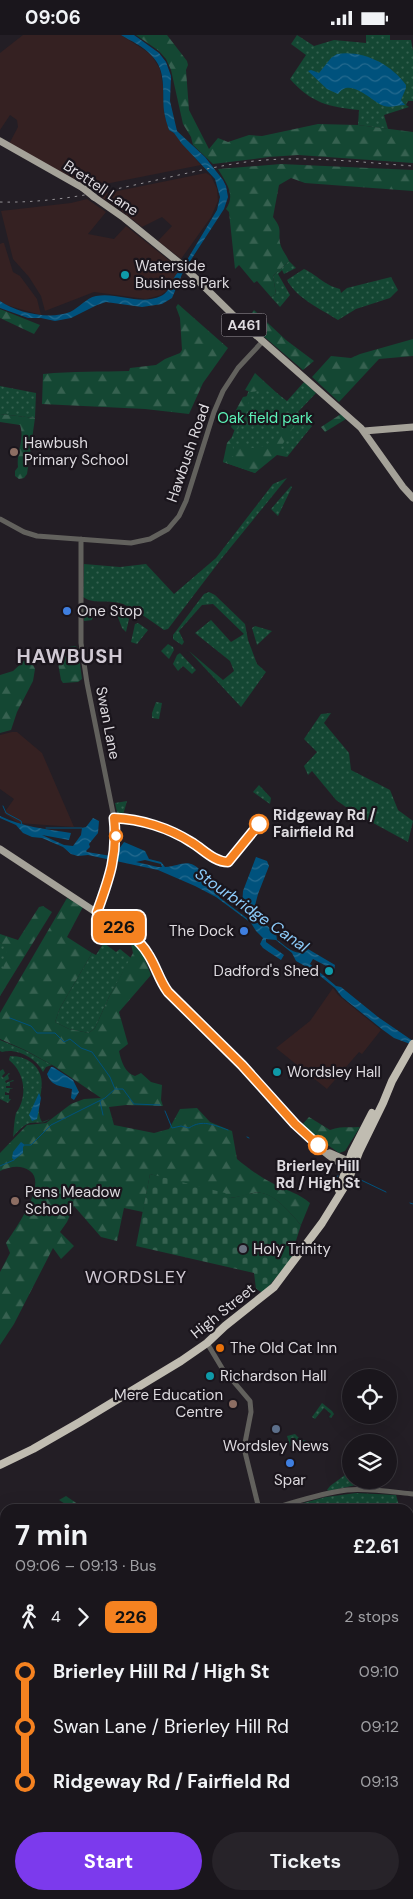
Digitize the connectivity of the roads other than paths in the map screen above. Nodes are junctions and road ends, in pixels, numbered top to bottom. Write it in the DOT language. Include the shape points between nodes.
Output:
graph roads {
  1 [pos="0,141"];
  2 [pos="263,341"];
  3 [pos="413,427"];
  4 [pos="364,431"];
  5 [pos="413,498"];
  6 [pos="0,519"];
  7 [pos="81,539"];
  8 [pos="0,849"];
  9 [pos="97,912"];
  10 [pos="412,1045"];
  11 [pos="349,1165"];
  12 [pos="207,1343"];
  13 [pos="0,1465"];
  14 [pos="413,1494"];
  15 [pos="258,1504"];
  16 [pos="289,1504"];
  1 -- 2 [label="main road, Brettell Lane / A461, bridge" via="83,189 124,218 184,267"];
  2 -- 4 [label="main road, A461"];
  2 -- 7 [label="street, Hawbush Road" via="238,368 223,391 186,501 168,529 150,539 131,543"];
  3 -- 4 [label="main road"];
  4 -- 5 [label="main road, A461"];
  6 -- 7 [label="street, Hawbush Road" via="37,536"];
  7 -- 9 [label="street, Swan Lane" via="81,643 116,836 112,868"];
  8 -- 9 [label="main road"];
  9 -- 11 [label="main road" via="136,939 148,954 168,992 242,1065 295,1124 336,1161"];
  10 -- 11 [label="highway, High Street"];
  11 -- 12 [label="highway, High Street" via="348,1181 322,1223 274,1287"];
  12 -- 13 [label="highway, High Street" via="165,1372"];
  12 -- 15 [label="street" via="251,1406 244,1453"];
  14 -- 16 [label="street" via="348,1490"];
}
